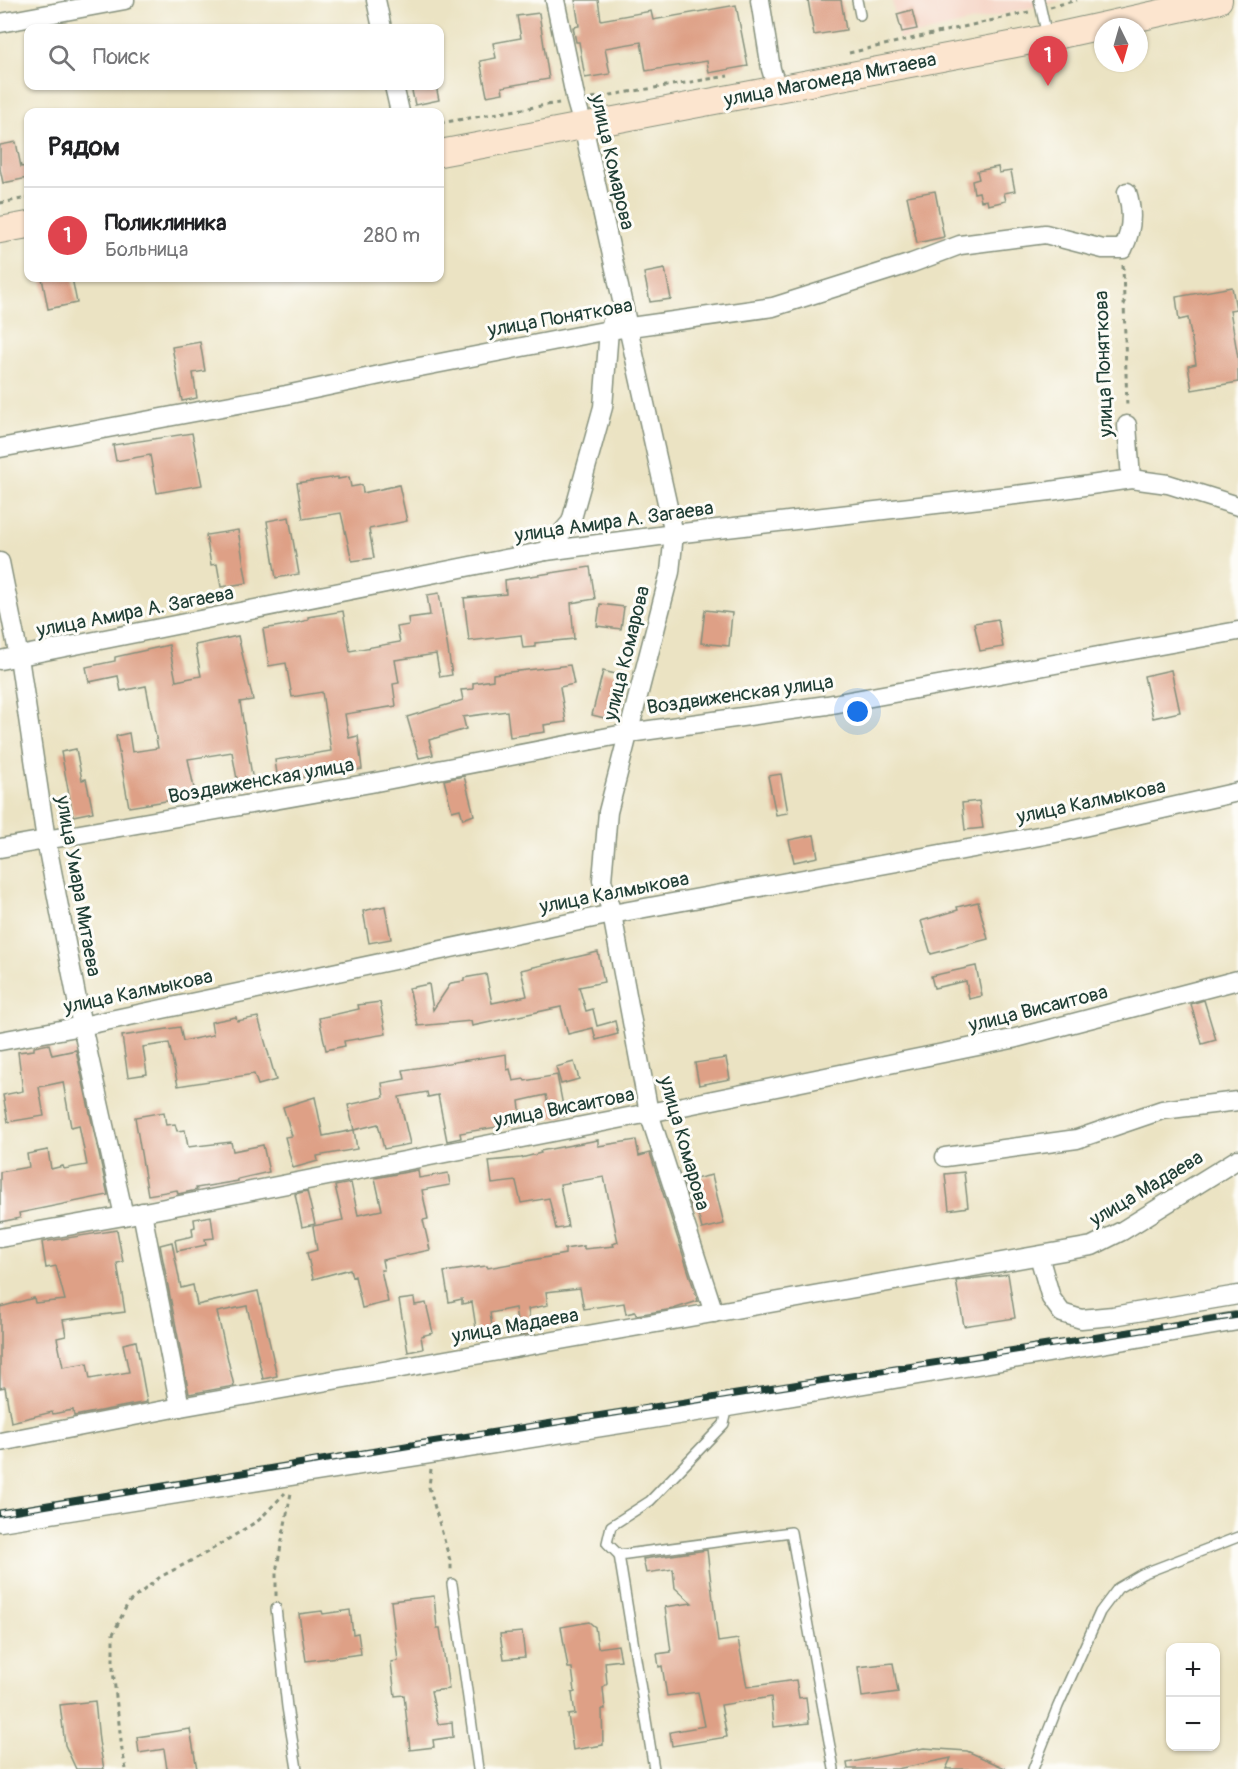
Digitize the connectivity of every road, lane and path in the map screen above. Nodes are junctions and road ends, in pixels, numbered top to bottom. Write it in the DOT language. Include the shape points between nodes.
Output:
graph roads {
  1 [pos="125,0"];
  2 [pos="376,0"];
  3 [pos="555,0"];
  4 [pos="760,0"];
  5 [pos="857,0"];
  6 [pos="1077,0"];
  7 [pos="1219,0"];
  8 [pos="1040,4"];
  9 [pos="860,15"];
  10 [pos="0,22"];
  11 [pos="381,24"];
  12 [pos="1047,38"];
  13 [pos="840,55"];
  14 [pos="737,75"];
  15 [pos="777,89"];
  16 [pos="395,90"];
  17 [pos="576,100"];
  18 [pos="399,108"];
  19 [pos="444,122"];
  20 [pos="584,125"];
  21 [pos="444,152"];
  22 [pos="1127,192"];
  23 [pos="24,199"];
  24 [pos="0,203"];
  25 [pos="24,226"];
  26 [pos="0,230"];
  27 [pos="1123,249"];
  28 [pos="621,294"];
  29 [pos="629,327"];
  30 [pos="609,330"];
  31 [pos="1127,425"];
  32 [pos="0,448"];
  33 [pos="1131,479"];
  34 [pos="1238,506"];
  35 [pos="674,534"];
  36 [pos="546,551"];
  37 [pos="0,562"];
  38 [pos="1238,631"];
  39 [pos="19,657"];
  40 [pos="0,660"];
  41 [pos="629,733"];
  42 [pos="1238,792"];
  43 [pos="46,840"];
  44 [pos="0,848"];
  45 [pos="612,914"];
  46 [pos="1238,980"];
  47 [pos="82,1026"];
  48 [pos="0,1041"];
  49 [pos="1238,1101"];
  50 [pos="649,1113"];
  51 [pos="945,1157"];
  52 [pos="1238,1159"];
  53 [pos="142,1212"];
  54 [pos="123,1216"];
  55 [pos="0,1238"];
  56 [pos="1039,1256"];
  57 [pos="1238,1295"];
  58 [pos="714,1313"];
  59 [pos="1238,1321"];
  60 [pos="180,1407"];
  61 [pos="728,1407"];
  62 [pos="0,1442"];
  63 [pos="432,1452"];
  64 [pos="0,1522"];
  65 [pos="1238,1537"];
  66 [pos="618,1555"];
  67 [pos="452,1584"];
  68 [pos="276,1608"];
  69 [pos="126,1769"];
  70 [pos="297,1769"];
  71 [pos="478,1769"];
  72 [pos="654,1769"];
  73 [pos="834,1769"];
  74 [pos="1033,1769"];
  1 -- 10 [label="street"];
  2 -- 11 [label="street"];
  3 -- 17 [label="street, улица Комарова"];
  4 -- 15 [label="street"];
  5 -- 9 [label="lane"];
  6 -- 8 [label="path"];
  7 -- 12 [label="street, улица Магомеда Митаева"];
  8 -- 12 [label="lane"];
  8 -- 13 [label="path"];
  12 -- 15 [label="street, улица Магомеда Митаева"];
  14 -- 17 [label="path"];
  15 -- 20 [label="street, улица Магомеда Митаева"];
  16 -- 18 [label="street"];
  17 -- 19 [label="path"];
  17 -- 20 [label="street, улица Комарова"];
  20 -- 21 [label="street, улица Магомеда Митаева"];
  20 -- 28 [label="street, улица Комарова"];
  22 -- 27 [label="street" via="1130,226"];
  23 -- 24 [label="path"];
  25 -- 26 [label="street"];
  27 -- 29 [label="street, улица Поняткова" via="1103,249 1045,234 960,245 773,307"];
  27 -- 31 [label="path, улица Поняткова"];
  28 -- 29 [label="street, улица Комарова"];
  28 -- 30 [label="street"];
  29 -- 30 [label="street, улица Поняткова"];
  29 -- 35 [label="street, улица Комарова"];
  30 -- 32 [label="street, улица Поняткова"];
  30 -- 36 [label="street" via="603,407 571,522"];
  31 -- 33 [label="street, улица Поняткова"];
  33 -- 34 [label="street, улица Амира А. Загаева" via="1168,484"];
  33 -- 35 [label="street, улица Амира А. Загаева"];
  35 -- 36 [label="street, улица Амира А. Загаева"];
  35 -- 41 [label="street, улица Комарова" via="670,572"];
  36 -- 39 [label="street, улица Амира А. Загаева"];
  37 -- 39 [label="street, улица Умара Митаева"];
  38 -- 41 [label="street, Воздвиженская улица" via="827,705"];
  39 -- 40 [label="street, улица Амира А. Загаева"];
  39 -- 43 [label="street, улица Умара Митаева"];
  41 -- 43 [label="street, Воздвиженская улица"];
  41 -- 45 [label="street, улица Комарова" via="608,812 602,880"];
  42 -- 45 [label="street, улица Калмыкова" via="1061,832"];
  43 -- 44 [label="street, Воздвиженская улица"];
  43 -- 47 [label="street, улица Умара Митаева"];
  45 -- 47 [label="street, улица Калмыкова"];
  45 -- 50 [label="street, улица Комарова"];
  46 -- 50 [label="street, улица Висаитова" via="1012,1039"];
  47 -- 48 [label="street, улица Калмыкова"];
  47 -- 54 [label="street, улица Умара Митаева"];
  49 -- 51 [label="street" via="1162,1110 1077,1139"];
  50 -- 53 [label="street, улица Висаитова"];
  50 -- 58 [label="street, улица Комарова"];
  52 -- 56 [label="street, улица Мадаева" via="1092,1246"];
  53 -- 54 [label="street, улица Висаитова"];
  53 -- 60 [label="street"];
  54 -- 55 [label="street, улица Висаитова"];
  56 -- 57 [label="street" via="1051,1298 1062,1313 1081,1319"];
  56 -- 58 [label="street, улица Мадаева"];
  58 -- 60 [label="street, улица Мадаева"];
  59 -- 61 [label="street"];
  60 -- 62 [label="street, улица Мадаева"];
  61 -- 63 [label="street"];
  61 -- 66 [label="lane" via="724,1424 650,1501 611,1526 607,1543"];
  63 -- 64 [label="street"];
  63 -- 67 [label="path" via="429,1487 451,1564"];
  65 -- 74 [label="lane" via="1142,1574 1118,1588 1100,1612"];
  66 -- 72 [label="lane"];
  66 -- 73 [label="lane" via="792,1532"];
  67 -- 71 [label="lane"];
  68 -- 69 [label="path" via="276,1572 292,1486 259,1520 160,1578 128,1604 113,1634 113,1670"];
  68 -- 70 [label="lane"];
}
